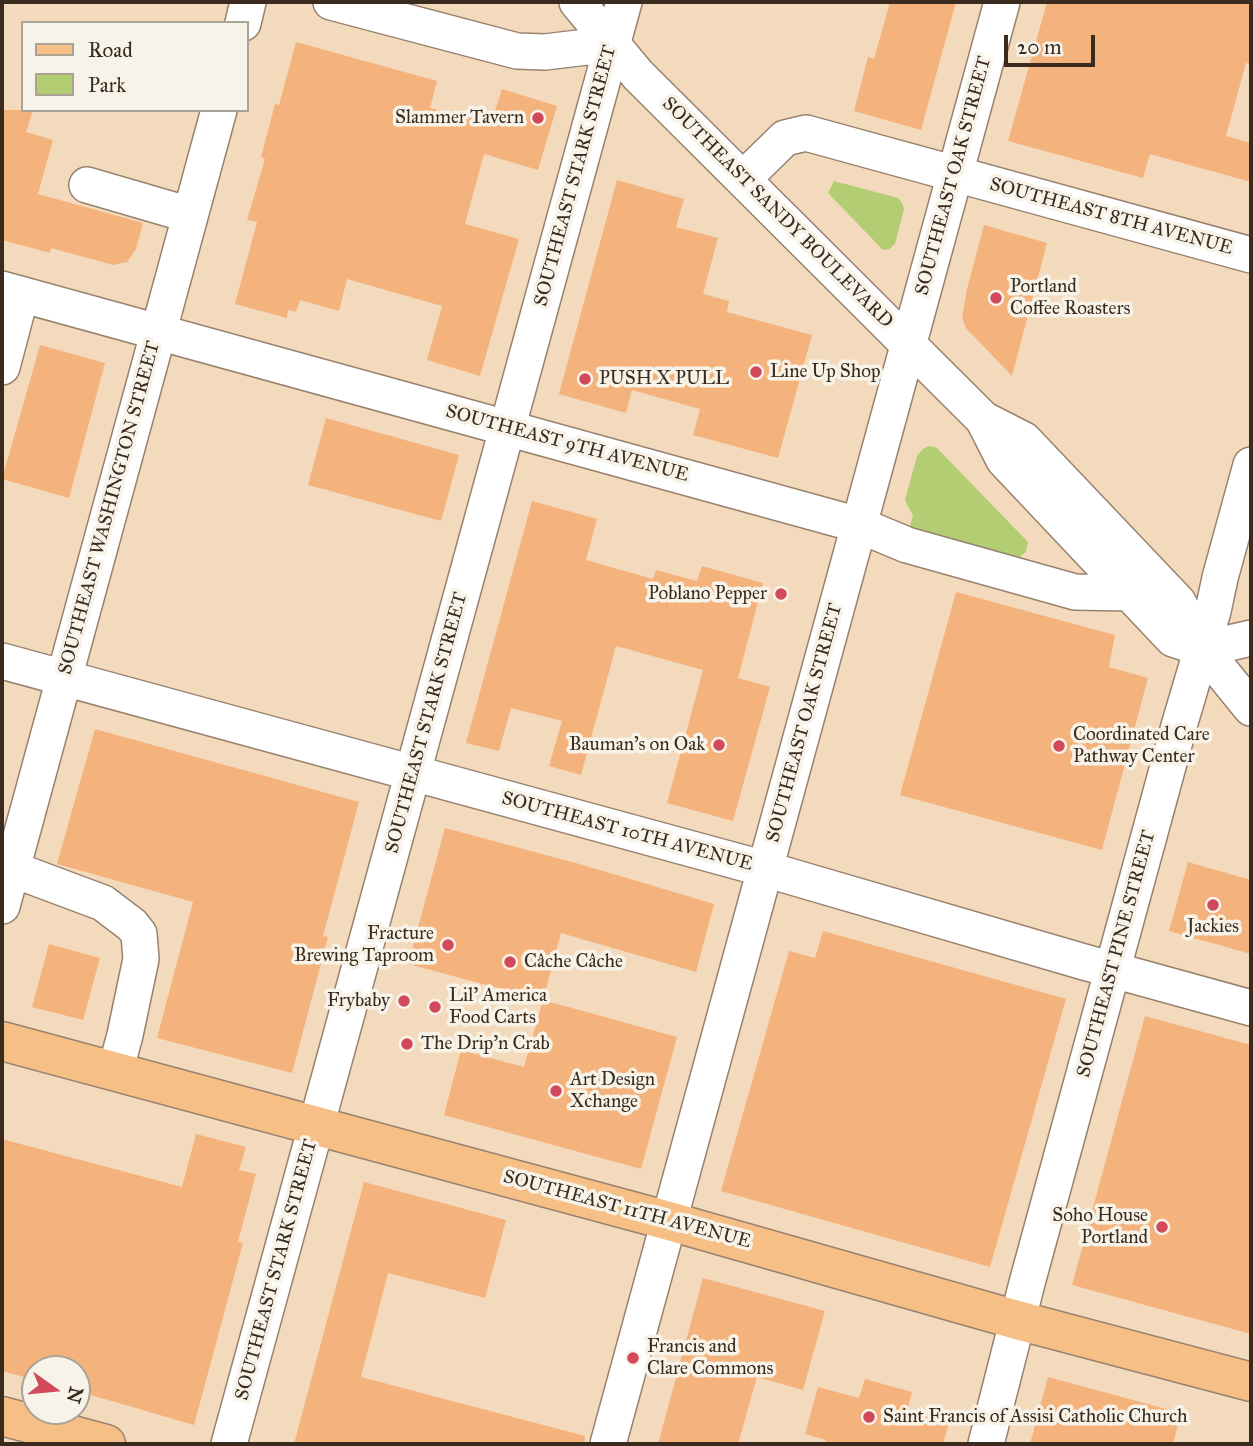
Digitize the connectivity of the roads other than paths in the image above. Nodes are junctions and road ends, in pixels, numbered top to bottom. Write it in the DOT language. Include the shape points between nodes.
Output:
graph roads {
  1 [pos="248,2"];
  2 [pos="331,2"];
  3 [pos="577,2"];
  4 [pos="624,2"];
  5 [pos="1002,2"];
  6 [pos="243,21"];
  7 [pos="612,44"];
  8 [pos="218,112"];
  9 [pos="955,174"];
  10 [pos="743,179"];
  11 [pos="87,185"];
  12 [pos="190,215"];
  13 [pos="1251,255"];
  14 [pos="11,292"];
  15 [pos="158,332"];
  16 [pos="908,343"];
  17 [pos="2,367"];
  18 [pos="983,419"];
  19 [pos="508,429"];
  20 [pos="1250,475"];
  21 [pos="859,525"];
  22 [pos="1131,593"];
  23 [pos="1251,638"];
  24 [pos="1203,649"];
  25 [pos="2,661"];
  26 [pos="64,678"];
  27 [pos="1251,708"];
  28 [pos="414,774"];
  29 [pos="12,869"];
  30 [pos="765,869"];
  31 [pos="2,906"];
  32 [pos="1112,970"];
  33 [pos="1251,1008"];
  34 [pos="2,1041"];
  35 [pos="115,1072"];
  36 [pos="316,1126"];
  37 [pos="669,1221"];
  38 [pos="1017,1320"];
  39 [pos="1251,1382"];
  40 [pos="2,1416"];
  41 [pos="106,1444"];
  42 [pos="229,1444"];
  43 [pos="608,1444"];
  44 [pos="986,1444"];
  1 -- 6 [label="street"];
  2 -- 7 [label="street" via="517,51"];
  3 -- 7 [label="street, SOUTHEAST SANDY BOULEVARD"];
  4 -- 7 [label="street, SOUTHEAST STARK STREET"];
  5 -- 9 [label="street, SOUTHEAST OAK STREET"];
  7 -- 10 [label="street, SOUTHEAST SANDY BOULEVARD"];
  7 -- 19 [label="street, SOUTHEAST STARK STREET"];
  8 -- 12 [label="street, SOUTHEAST WASHINGTON STREET"];
  9 -- 10 [label="street, SOUTHEAST 8TH AVENUE" via="806,132 785,138"];
  9 -- 13 [label="street, SOUTHEAST 8TH AVENUE"];
  9 -- 16 [label="street, SOUTHEAST OAK STREET"];
  10 -- 16 [label="street, SOUTHEAST SANDY BOULEVARD"];
  11 -- 12 [label="street"];
  12 -- 15 [label="street, SOUTHEAST WASHINGTON STREET"];
  14 -- 15 [label="street, SOUTHEAST 9TH AVENUE"];
  14 -- 17 [label="street"];
  15 -- 19 [label="street, SOUTHEAST 9TH AVENUE"];
  15 -- 26 [label="street, SOUTHEAST WASHINGTON STREET"];
  16 -- 18 [label="street, SOUTHEAST SANDY BOULEVARD"];
  16 -- 21 [label="street, SOUTHEAST OAK STREET"];
  18 -- 22 [label="street, SOUTHEAST SANDY BOULEVARD" via="1004,460"];
  18 -- 24 [label="street, SOUTHEAST SANDY BOULEVARD" via="1024,440 1178,602"];
  19 -- 21 [label="street, SOUTHEAST 9TH AVENUE"];
  19 -- 28 [label="street, SOUTHEAST STARK STREET"];
  20 -- 24 [label="street, SOUTHEAST PINE STREET"];
  21 -- 22 [label="street, SOUTHEAST 9TH AVENUE" via="907,545 1076,593"];
  21 -- 30 [label="street, SOUTHEAST OAK STREET"];
  22 -- 24 [label="street, SOUTHEAST SANDY BOULEVARD" via="1173,639"];
  23 -- 24 [label="street"];
  24 -- 27 [label="street, SOUTHEAST SANDY BOULEVARD"];
  24 -- 32 [label="street, SOUTHEAST PINE STREET"];
  25 -- 26 [label="street, SOUTHEAST 10TH AVENUE"];
  26 -- 28 [label="street, SOUTHEAST 10TH AVENUE"];
  26 -- 29 [label="street, SOUTHEAST WASHINGTON STREET"];
  28 -- 30 [label="street, SOUTHEAST 10TH AVENUE"];
  28 -- 36 [label="street, SOUTHEAST STARK STREET"];
  29 -- 31 [label="street, SOUTHEAST WASHINGTON STREET"];
  29 -- 35 [label="street" via="103,903 139,934 141,959"];
  30 -- 32 [label="street, SOUTHEAST 10TH AVENUE"];
  30 -- 37 [label="street, SOUTHEAST OAK STREET"];
  32 -- 33 [label="street, SOUTHEAST 10TH AVENUE"];
  32 -- 38 [label="street, SOUTHEAST PINE STREET"];
  34 -- 35 [label="main road, SOUTHEAST 11TH AVENUE"];
  35 -- 36 [label="main road, SOUTHEAST 11TH AVENUE"];
  36 -- 37 [label="main road, SOUTHEAST 11TH AVENUE"];
  36 -- 42 [label="street, SOUTHEAST STARK STREET"];
  37 -- 38 [label="main road, SOUTHEAST 11TH AVENUE"];
  37 -- 43 [label="street, SOUTHEAST OAK STREET"];
  38 -- 39 [label="main road, SOUTHEAST 11TH AVENUE"];
  38 -- 44 [label="street, SOUTHEAST PINE STREET"];
  40 -- 41 [label="main road"];
}
